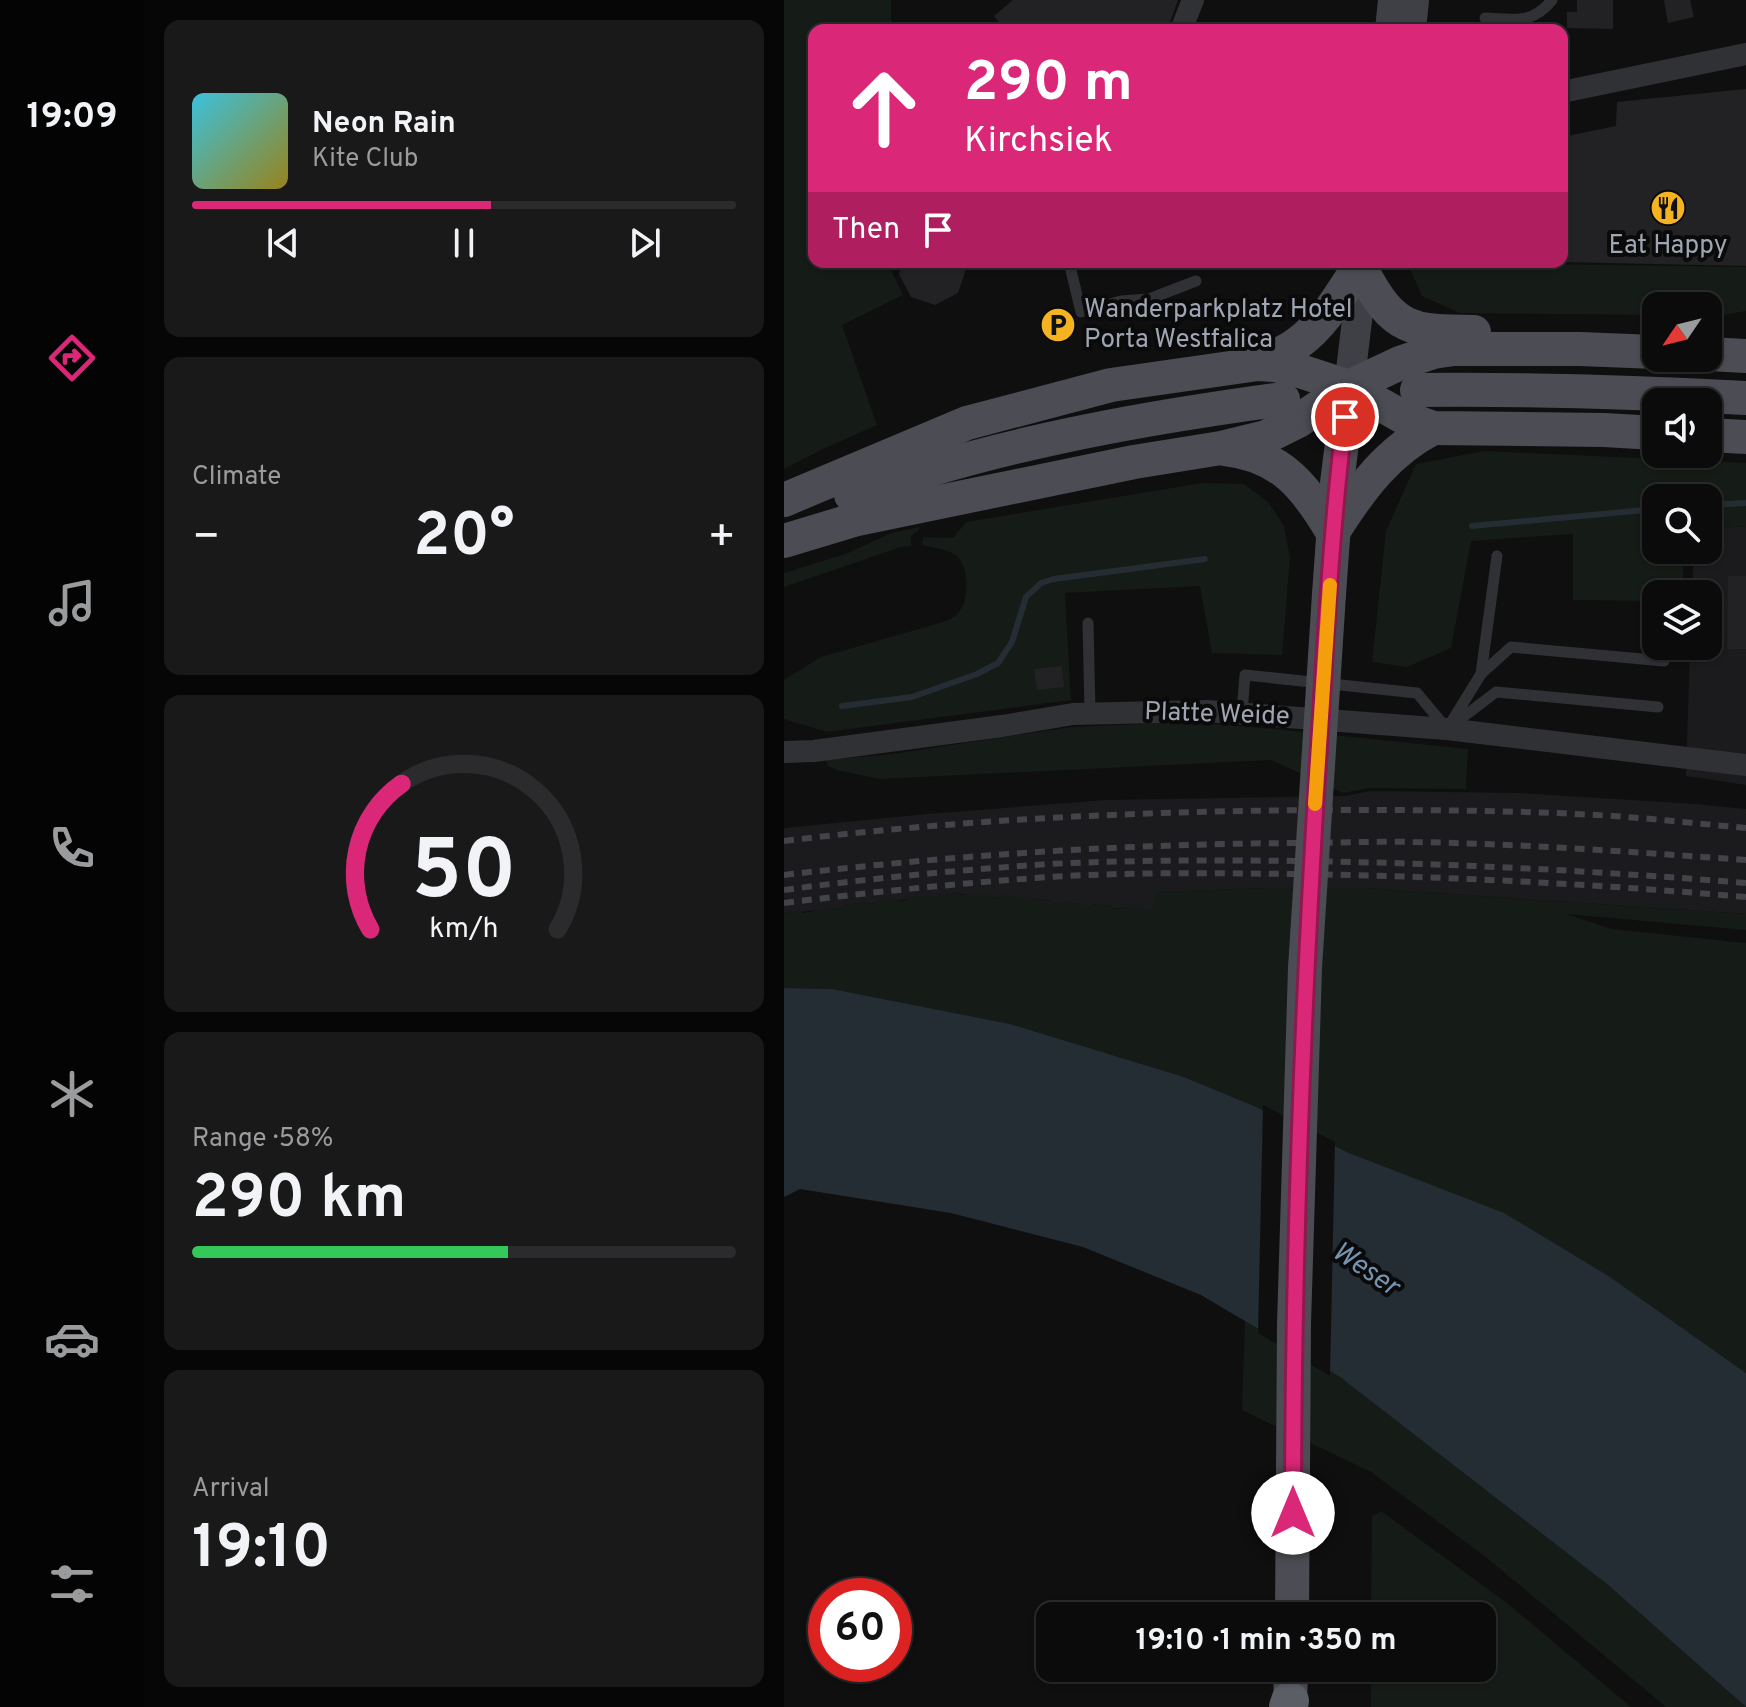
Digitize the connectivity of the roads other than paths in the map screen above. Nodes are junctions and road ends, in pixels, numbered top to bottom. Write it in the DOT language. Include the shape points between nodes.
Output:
graph roads {
  1 [pos="1193,0"];
  2 [pos="1393,0"];
  3 [pos="1414,0"];
  4 [pos="1552,0"];
  5 [pos="1485,18"];
  6 [pos="1183,24"];
  7 [pos="1391,24"];
  8 [pos="1412,24"];
  9 [pos="1746,54"];
  10 [pos="1568,91"];
  11 [pos="1070,268"];
  12 [pos="1361,268"];
  13 [pos="1363,268"];
  14 [pos="1364,268"];
  15 [pos="1196,281"];
  16 [pos="1580,349"];
  17 [pos="1642,351"];
  18 [pos="1722,355"];
  19 [pos="1746,356"];
  20 [pos="1258,364"];
  21 [pos="1349,387"];
  22 [pos="1417,390"];
  23 [pos="1746,398"];
  24 [pos="1283,399"];
  25 [pos="1433,428"];
  26 [pos="1642,432"];
  27 [pos="1722,436"];
  28 [pos="1746,437"];
  29 [pos="1221,448"];
  30 [pos="784,500"];
  31 [pos="784,521"];
  32 [pos="1333,533"];
  33 [pos="784,541"];
  34 [pos="1497,556"];
  35 [pos="1088,623"];
  36 [pos="1664,661"];
  37 [pos="1481,674"];
  38 [pos="1658,707"];
  39 [pos="1081,713"];
  40 [pos="1242,713"];
  41 [pos="1447,729"];
  42 [pos="784,752"];
  43 [pos="1746,765"];
  44 [pos="1292,1602"];
  1 -- 6 [label="street"];
  2 -- 7 [label="main road"];
  3 -- 8 [label="main road"];
  4 -- 5 [label="lane" via="1542,13 1526,19"];
  9 -- 10 [label="street"];
  11 -- 15 [label="lane" via="1081,312 1149,299"];
  12 -- 20 [label="main road" via="1313,330"];
  13 -- 21 [label="main road"];
  14 -- 16 [label="main road" via="1381,303 1410,327 1521,331"];
  16 -- 17 [label="main road"];
  16 -- 21 [label="main road" via="1433,352"];
  18 -- 19 [label="main road"];
  20 -- 21 [label="main road"];
  20 -- 30 [label="main road" via="1111,385 967,423"];
  21 -- 25 [label="main road"];
  21 -- 29 [label="main road" via="1286,429"];
  21 -- 32 [label="main road"];
  22 -- 23 [label="main road"];
  24 -- 31 [label="main road" via="1072,433 981,455"];
  25 -- 26 [label="main road"];
  25 -- 32 [label="main road" via="1383,464"];
  27 -- 28 [label="main road"];
  29 -- 32 [label="main road" via="1263,458 1290,475"];
  29 -- 33 [label="main road" via="857,519"];
  32 -- 44 [label="main road, bridge" via="1305,968"];
  34 -- 37 [label="lane"];
  35 -- 39 [label="lane"];
  36 -- 37 [label="lane" via="1511,647"];
  37 -- 41 [label="lane"];
  38 -- 41 [label="lane" via="1496,692"];
  39 -- 40 [label="street, Platte Weide"];
  39 -- 42 [label="street, Platte Weide"];
  40 -- 41 [label="street, Platte Weide"];
  40 -- 41 [label="lane" via="1245,675 1417,693"];
  41 -- 43 [label="street, Platte Weide"];
}
